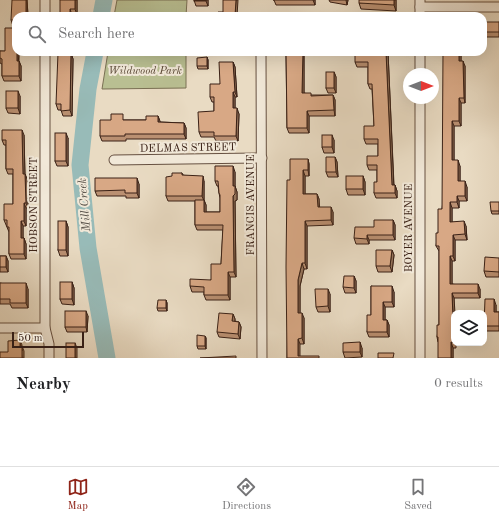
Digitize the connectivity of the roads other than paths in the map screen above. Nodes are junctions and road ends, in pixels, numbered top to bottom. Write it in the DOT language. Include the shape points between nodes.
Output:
graph roads {
  1 [pos="45,0"];
  2 [pos="499,7"];
  3 [pos="420,8"];
  4 [pos="45,12"];
  5 [pos="45,56"];
  6 [pos="261,56"];
  7 [pos="420,56"];
  8 [pos="420,68"];
  9 [pos="420,104"];
  10 [pos="262,158"];
  11 [pos="114,160"];
  12 [pos="0,328"];
  13 [pos="45,328"];
  14 [pos="49,358"];
  15 [pos="262,358"];
  16 [pos="420,358"];
  1 -- 4 [label="street"];
  2 -- 3 [label="street"];
  5 -- 13 [label="street, HOBSON STREET"];
  6 -- 10 [label="street, FRANCIS AVENUE"];
  7 -- 8 [label="street"];
  9 -- 16 [label="street, BOYER AVENUE"];
  10 -- 11 [label="street, DELMAS STREET"];
  10 -- 15 [label="street, FRANCIS AVENUE"];
  12 -- 13 [label="street"];
  13 -- 14 [label="street, HOBSON STREET"];
}
